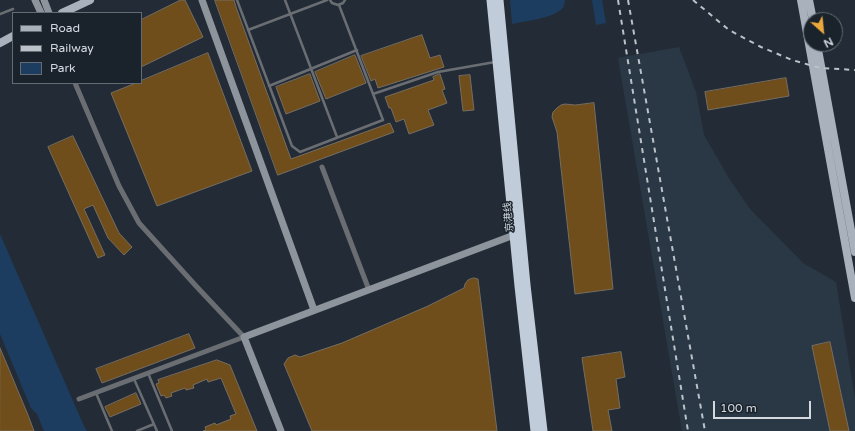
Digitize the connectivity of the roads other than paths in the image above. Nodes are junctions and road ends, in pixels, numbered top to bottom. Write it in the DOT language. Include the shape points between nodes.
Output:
graph roads {
  1 [pos="35,0"];
  2 [pos="44,0"];
  3 [pos="90,0"];
  4 [pos="202,0"];
  5 [pos="237,0"];
  6 [pos="285,0"];
  7 [pos="329,0"];
  8 [pos="345,0"];
  9 [pos="491,0"];
  10 [pos="499,0"];
  11 [pos="801,0"];
  12 [pos="809,0"];
  13 [pos="339,4"];
  14 [pos="12,9"];
  15 [pos="40,12"];
  16 [pos="49,12"];
  17 [pos="64,12"];
  18 [pos="811,12"];
  19 [pos="0,14"];
  20 [pos="290,14"];
  21 [pos="248,30"];
  22 [pos="12,37"];
  23 [pos="0,43"];
  24 [pos="357,50"];
  25 [pos="818,52"];
  26 [pos="497,62"];
  27 [pos="311,68"];
  28 [pos="75,84"];
  29 [pos="269,86"];
  30 [pos="373,94"];
  31 [pos="337,137"];
  32 [pos="322,167"];
  33 [pos="514,235"];
  34 [pos="855,252"];
  35 [pos="369,290"];
  36 [pos="855,298"];
  37 [pos="314,310"];
  38 [pos="244,337"];
  39 [pos="148,374"];
  40 [pos="134,378"];
  41 [pos="96,393"];
  42 [pos="79,399"];
  43 [pos="154,424"];
  44 [pos="112,431"];
  45 [pos="137,431"];
  46 [pos="157,431"];
  47 [pos="172,431"];
  48 [pos="281,431"];
  49 [pos="535,431"];
  50 [pos="543,431"];
  1 -- 15 [label="street"];
  2 -- 16 [label="street"];
  3 -- 17 [label="main road"];
  4 -- 37 [label="street"];
  5 -- 21 [label="lane"];
  6 -- 20 [label="lane"];
  7 -- 13 [label="lane"];
  7 -- 20 [label="lane"];
  8 -- 13 [label="lane"];
  9 -- 26 [label="highway, 京港线"];
  10 -- 50 [label="highway, 京港线" via="526,285"];
  11 -- 36 [label="main road"];
  12 -- 18 [label="main road"];
  13 -- 24 [label="lane"];
  14 -- 19 [label="lane"];
  20 -- 21 [label="lane"];
  20 -- 27 [label="lane"];
  21 -- 29 [label="lane"];
  22 -- 23 [label="main road"];
  24 -- 27 [label="lane"];
  24 -- 30 [label="lane"];
  25 -- 34 [label="main road"];
  26 -- 30 [label="lane" via="438,72"];
  26 -- 33 [label="highway, 京港线"];
  27 -- 29 [label="lane"];
  27 -- 31 [label="lane"];
  28 -- 38 [label="street" via="119,186 138,223"];
  29 -- 31 [label="lane" via="292,146 296,150 300,152"];
  30 -- 31 [label="lane" via="384,120"];
  32 -- 35 [label="street"];
  33 -- 35 [label="street"];
  33 -- 49 [label="highway, 京港线"];
  35 -- 37 [label="street"];
  37 -- 38 [label="street"];
  38 -- 39 [label="street"];
  38 -- 48 [label="street"];
  39 -- 40 [label="street"];
  39 -- 47 [label="lane"];
  40 -- 41 [label="street"];
  40 -- 43 [label="lane"];
  41 -- 42 [label="street"];
  41 -- 44 [label="lane"];
  43 -- 45 [label="lane"];
  43 -- 46 [label="lane"];
}
